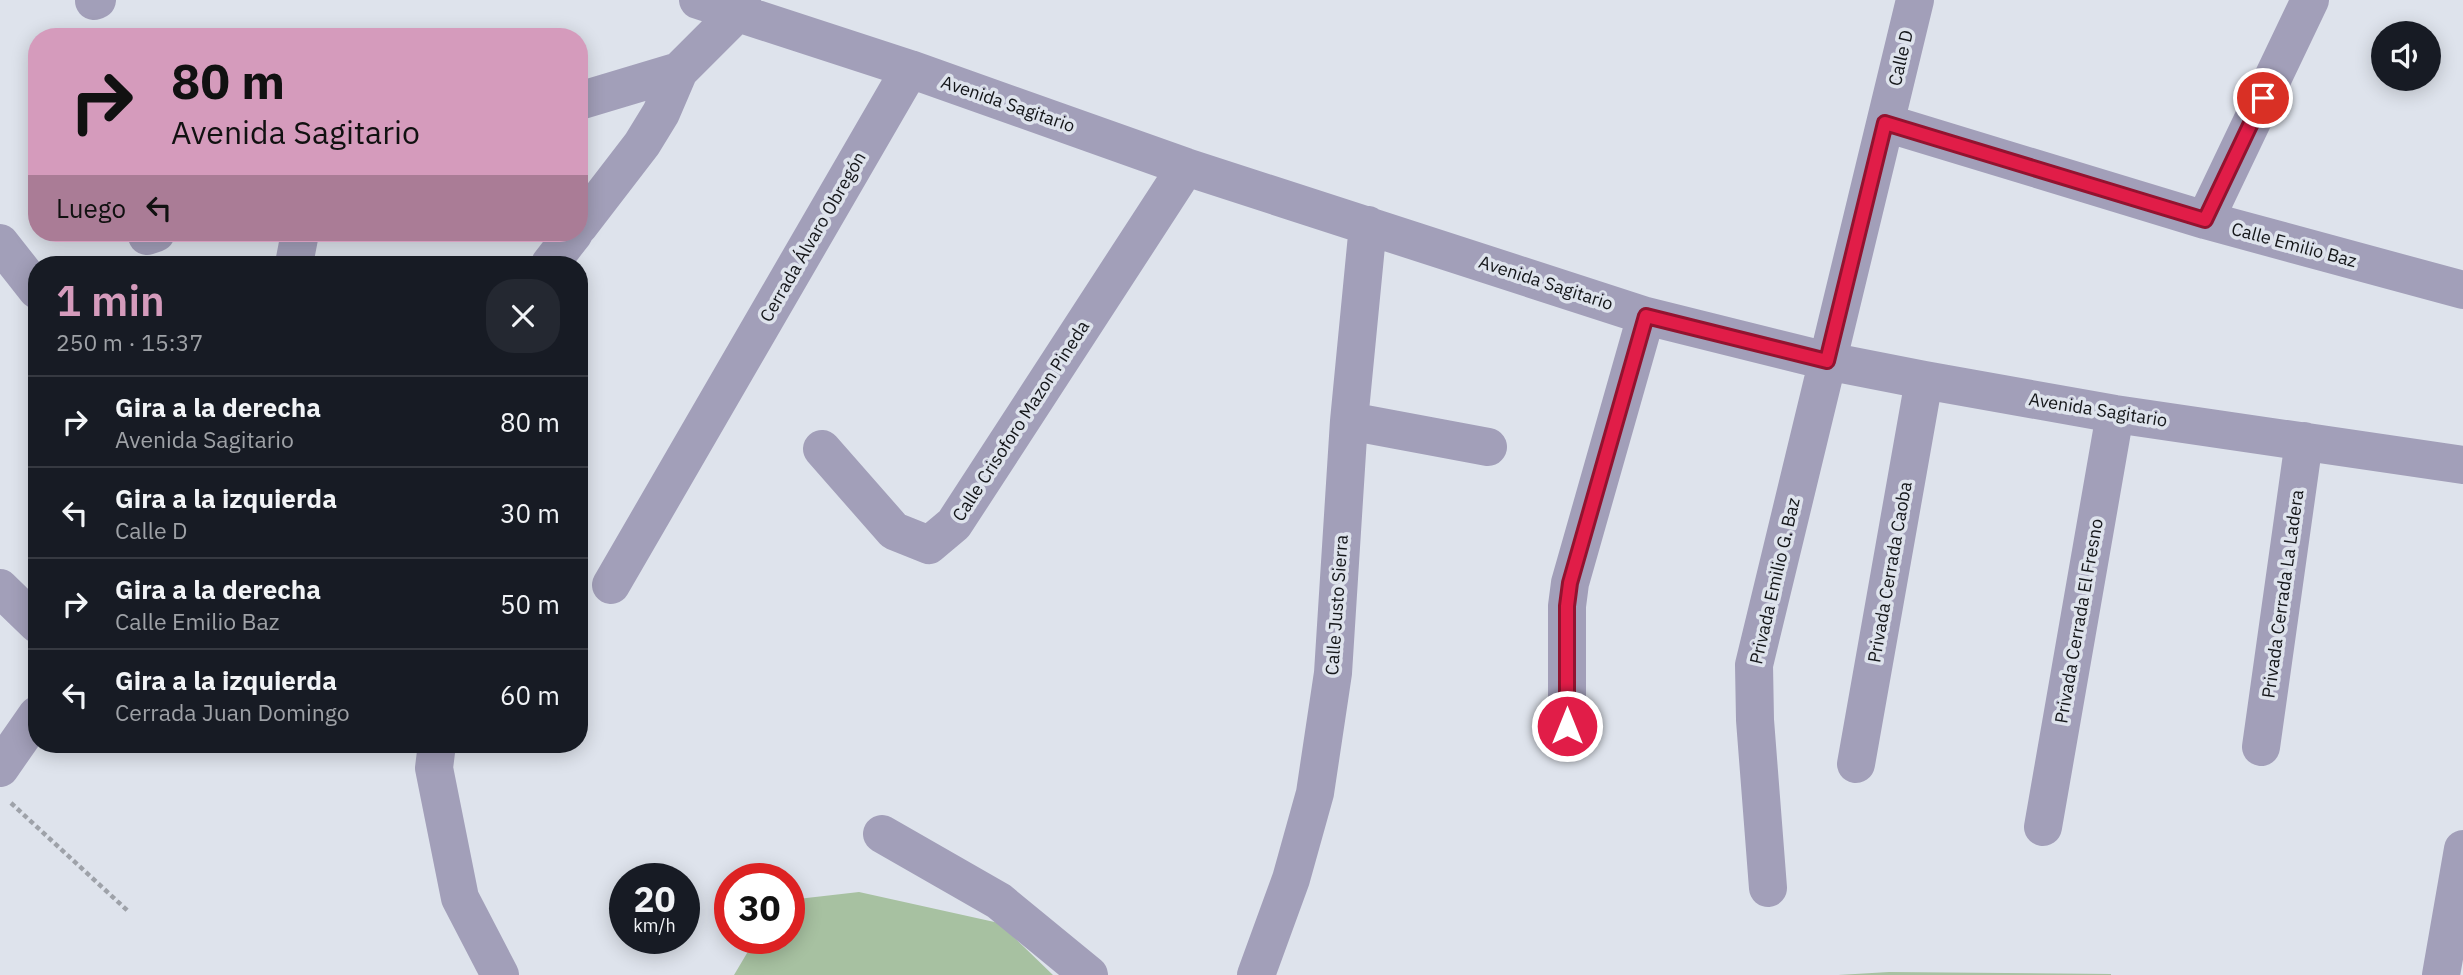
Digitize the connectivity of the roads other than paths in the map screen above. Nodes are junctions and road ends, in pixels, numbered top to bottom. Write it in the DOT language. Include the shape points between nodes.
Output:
graph roads {
  1 [pos="698,0"];
  2 [pos="1915,0"];
  3 [pos="2310,0"];
  4 [pos="740,6"];
  5 [pos="910,69"];
  6 [pos="679,71"];
  7 [pos="588,98"];
  8 [pos="1885,123"];
  9 [pos="1186,167"];
  10 [pos="588,214"];
  11 [pos="2205,220"];
  12 [pos="1368,225"];
  13 [pos="567,242"];
  14 [pos="0,243"];
  15 [pos="556,256"];
  16 [pos="28,278"];
  17 [pos="2463,290"];
  18 [pos="1646,316"];
  19 [pos="1827,361"];
  20 [pos="1924,380"];
  21 [pos="2115,414"];
  22 [pos="1349,421"];
  23 [pos="2304,441"];
  24 [pos="1488,447"];
  25 [pos="822,449"];
  26 [pos="2463,465"];
  27 [pos="611,585"];
  28 [pos="0,588"];
  29 [pos="28,615"];
  30 [pos="1567,726"];
  31 [pos="28,735"];
  32 [pos="2261,747"];
  33 [pos="436,753"];
  34 [pos="1856,764"];
  35 [pos="5,785"];
  36 [pos="2043,827"];
  37 [pos="882,834"];
  38 [pos="2463,849"];
  39 [pos="1768,888"];
  40 [pos="2449,962"];
  41 [pos="500,975"];
  42 [pos="1089,975"];
  43 [pos="1256,975"];
  1 -- 4 [label="street, Avenida Sagitario"];
  2 -- 8 [label="street, Calle D"];
  3 -- 11 [label="street"];
  4 -- 5 [label="street, Avenida Sagitario"];
  4 -- 6 [label="street"];
  5 -- 9 [label="street, Avenida Sagitario"];
  5 -- 27 [label="street, Cerrada Álvaro Obregón"];
  6 -- 7 [label="street"];
  6 -- 10 [label="street" via="642,144"];
  8 -- 11 [label="street, Calle Emilio Baz"];
  8 -- 19 [label="street, Calle D"];
  9 -- 12 [label="street, Avenida Sagitario"];
  9 -- 25 [label="street, Calle Crisoforo Mazon Pineda" via="954,524 929,545 894,531"];
  11 -- 17 [label="street, Calle Emilio Baz"];
  12 -- 18 [label="street, Avenida Sagitario"];
  12 -- 22 [label="street, Calle Justo Sierra"];
  13 -- 15 [label="street"];
  14 -- 16 [label="street"];
  18 -- 19 [label="street, Avenida Sagitario"];
  18 -- 30 [label="street" via="1570,583"];
  19 -- 20 [label="street, Avenida Sagitario"];
  19 -- 39 [label="street, Privada Emilio G. Baz" via="1754,665"];
  20 -- 21 [label="street, Avenida Sagitario"];
  20 -- 34 [label="street, Privada Cerrada Caoba"];
  21 -- 23 [label="street, Avenida Sagitario"];
  21 -- 36 [label="street, Privada Cerrada El Fresno"];
  22 -- 24 [label="street"];
  22 -- 43 [label="street, Calle Justo Sierra" via="1333,673 1315,793 1291,880"];
  23 -- 26 [label="street, Avenida Sagitario"];
  23 -- 32 [label="street, Privada Cerrada La Ladera"];
  28 -- 29 [label="street"];
  31 -- 35 [label="street"];
  33 -- 41 [label="street" via="434,768 460,898"];
  37 -- 42 [label="street" via="999,901"];
  38 -- 40 [label="street"];
}
